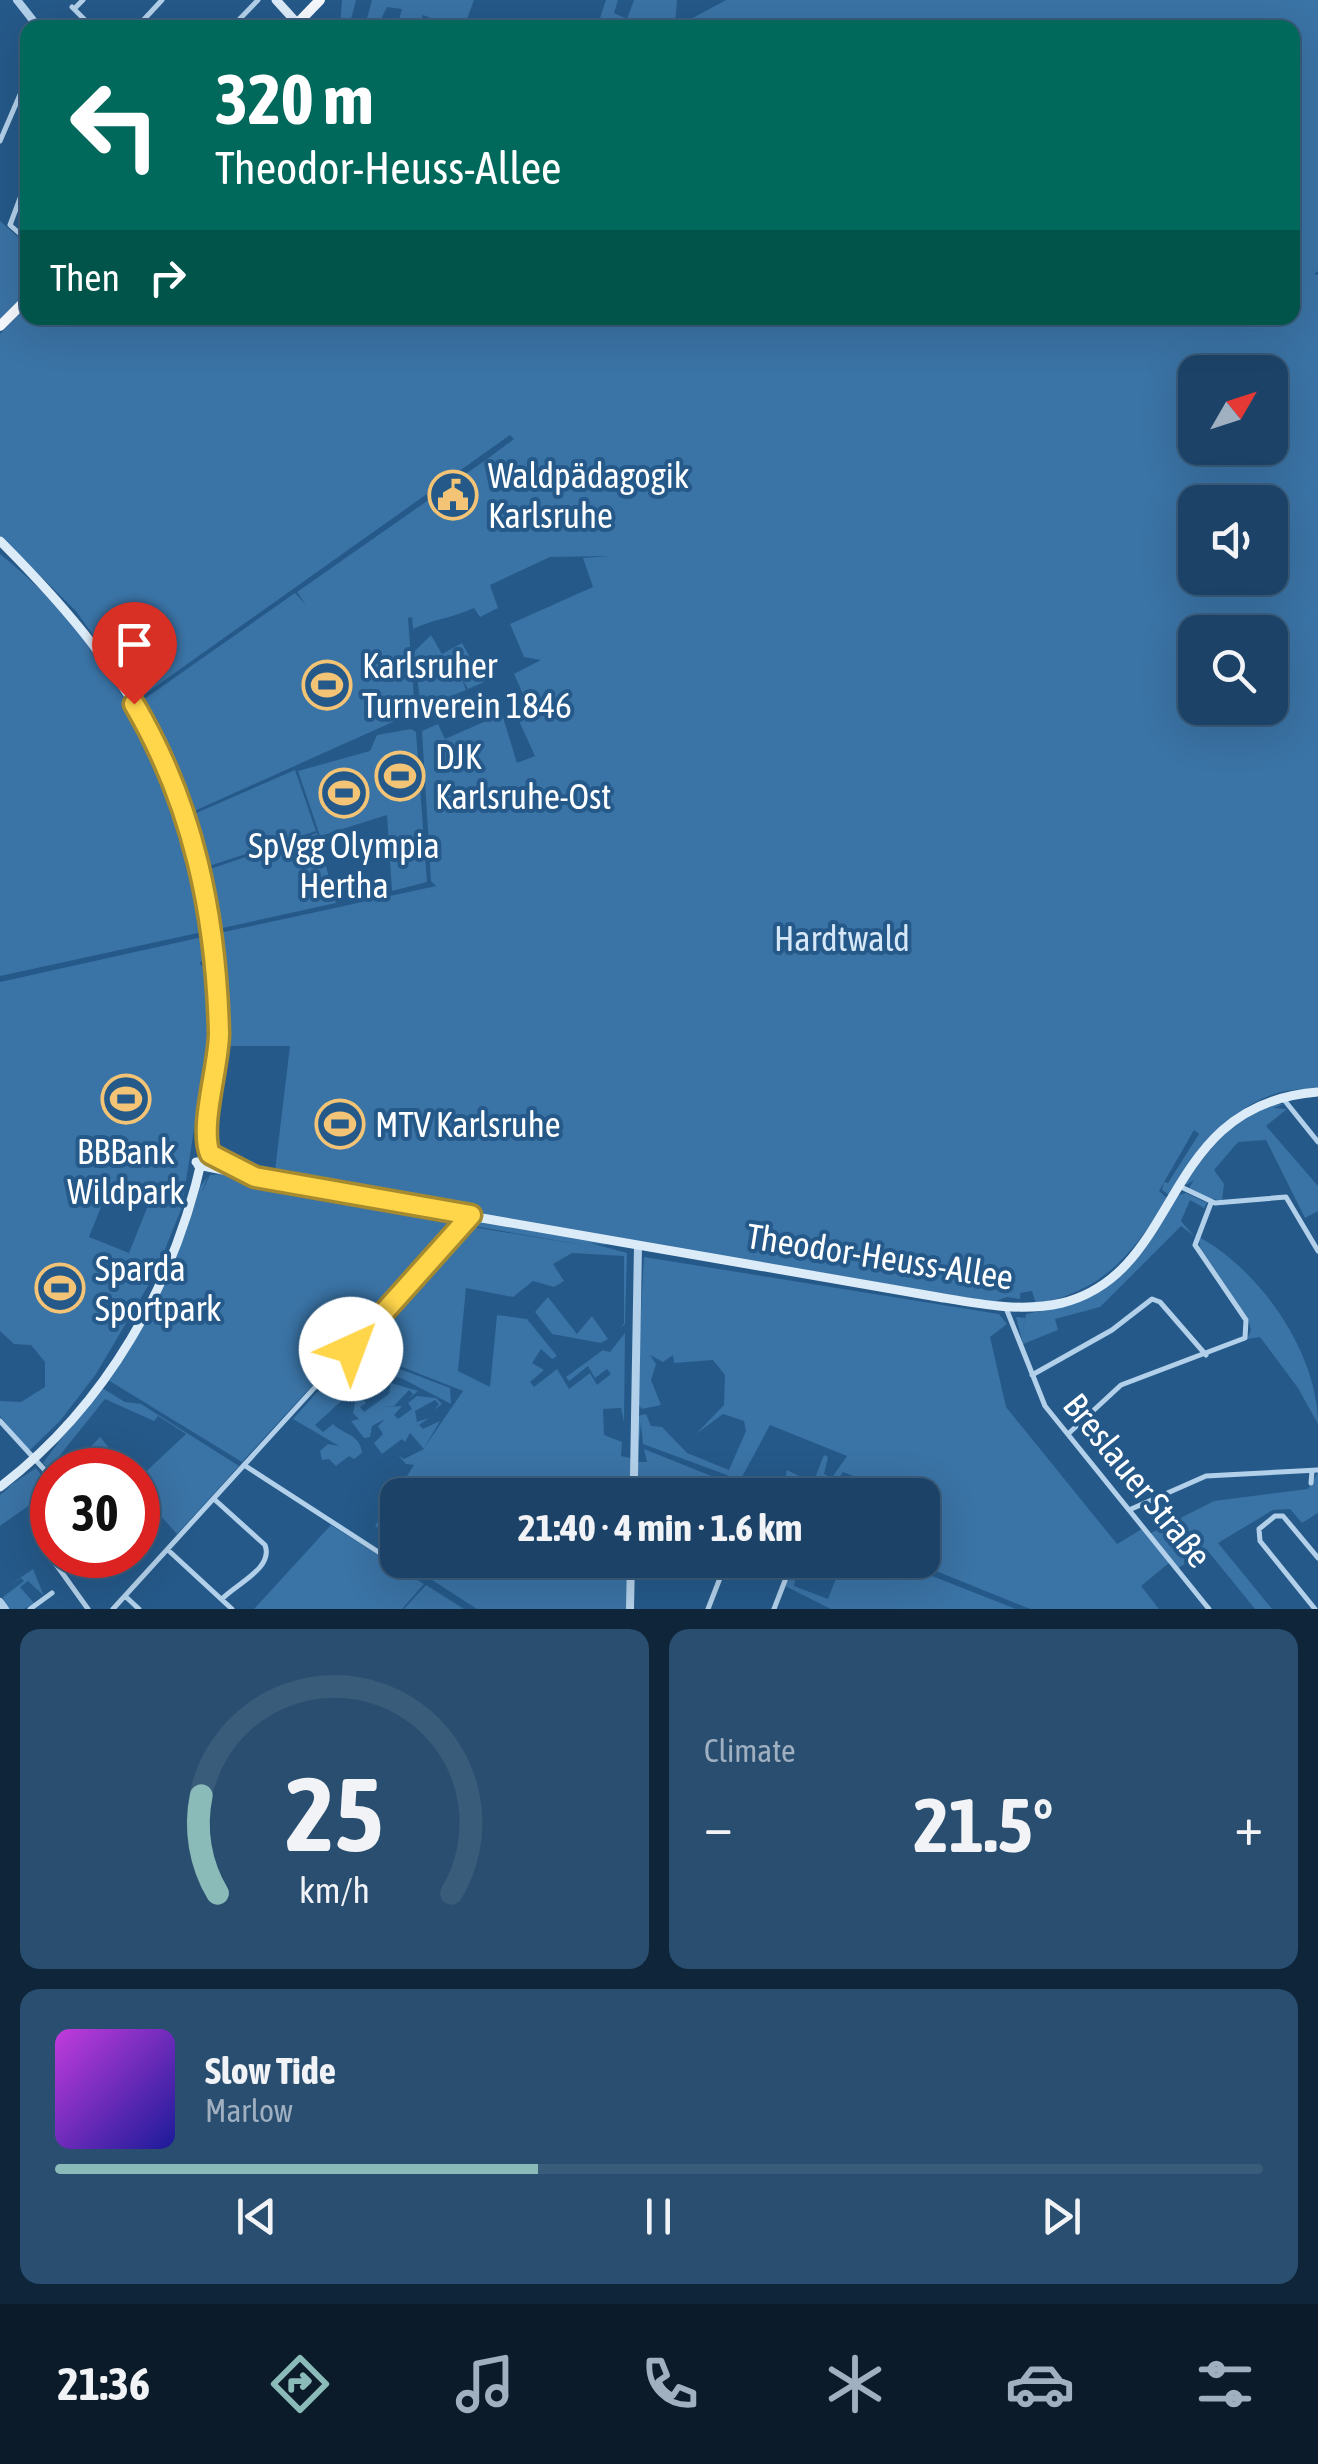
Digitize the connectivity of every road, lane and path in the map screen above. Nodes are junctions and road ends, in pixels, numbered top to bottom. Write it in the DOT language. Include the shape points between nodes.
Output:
graph roads {
  1 [pos="17,0"];
  2 [pos="82,0"];
  3 [pos="162,0"];
  4 [pos="258,0"];
  5 [pos="276,0"];
  6 [pos="320,0"];
  7 [pos="33,20"];
  8 [pos="85,20"];
  9 [pos="143,20"];
  10 [pos="239,20"];
  11 [pos="292,20"];
  12 [pos="302,20"];
  13 [pos="20,94"];
  14 [pos="1,137"];
  15 [pos="20,198"];
  16 [pos="20,234"];
  17 [pos="20,306"];
  18 [pos="0,326"];
  19 [pos="0,544"];
  20 [pos="217,1022"];
  21 [pos="1318,1092"];
  22 [pos="1299,1094"];
  23 [pos="1282,1096"];
  24 [pos="1294,1112"];
  25 [pos="208,1124"];
  26 [pos="1318,1142"];
  27 [pos="198,1163"];
  28 [pos="230,1171"];
  29 [pos="1179,1186"];
  30 [pos="194,1197"];
  31 [pos="1211,1202"];
  32 [pos="471,1215"];
  33 [pos="182,1226"];
  34 [pos="622,1242"];
  35 [pos="638,1246"];
  36 [pos="653,1248"];
  37 [pos="1318,1251"];
  38 [pos="637,1263"];
  39 [pos="1006,1306"];
  40 [pos="1022,1307"];
  41 [pos="1012,1323"];
  42 [pos="1206,1355"];
  43 [pos="1030,1376"];
  44 [pos="0,1421"];
  45 [pos="1068,1434"];
  46 [pos="46,1448"];
  47 [pos="30,1455"];
  48 [pos="30,1463"];
  49 [pos="244,1465"];
  50 [pos="1315,1470"];
  51 [pos="634,1478"];
  52 [pos="1311,1483"];
  53 [pos="0,1487"];
  54 [pos="214,1498"];
  55 [pos="1129,1510"];
  56 [pos="168,1550"];
  57 [pos="380,1554"];
  58 [pos="1318,1558"];
  59 [pos="65,1578"];
  60 [pos="631,1578"];
  61 [pos="720,1578"];
  62 [pos="786,1578"];
  63 [pos="68,1582"];
  64 [pos="125,1596"];
  65 [pos="222,1599"];
  66 [pos="0,1602"];
  67 [pos="5,1609"];
  68 [pos="30,1609"];
  69 [pos="88,1609"];
  70 [pos="113,1609"];
  71 [pos="138,1609"];
  72 [pos="232,1609"];
  73 [pos="630,1609"];
  74 [pos="708,1609"];
  75 [pos="774,1609"];
  76 [pos="1209,1609"];
  77 [pos="1316,1609"];
  1 -- 7 [label="street"];
  2 -- 8 [label="street" via="73,8"];
  3 -- 9 [label="street"];
  4 -- 10 [label="street"];
  5 -- 11 [label="main road"];
  6 -- 12 [label="main road"];
  13 -- 14 [label="street"];
  15 -- 16 [label="street" via="10,225"];
  17 -- 18 [label="main road"];
  19 -- 20 [label="main road" via="101,652 164,760 204,880"];
  20 -- 25 [label="main road"];
  20 -- 27 [label="main road"];
  21 -- 22 [label="main road, Theodor-Heuss-Allee"];
  22 -- 23 [label="main road, Theodor-Heuss-Allee"];
  22 -- 24 [label="street"];
  23 -- 24 [label="street"];
  23 -- 29 [label="main road, Theodor-Heuss-Allee" via="1225,1125"];
  24 -- 26 [label="street"];
  25 -- 27 [label="main road"];
  25 -- 28 [label="main road" via="210,1154"];
  27 -- 28 [label="main road, Theodor-Heuss-Allee"];
  27 -- 30 [label="main road"];
  27 -- 33 [label="main road"];
  28 -- 30 [label="main road" via="206,1176"];
  28 -- 32 [label="main road, Theodor-Heuss-Allee"];
  29 -- 31 [label="street"];
  29 -- 40 [label="main road, Theodor-Heuss-Allee" via="1139,1247 1108,1279 1069,1300"];
  30 -- 33 [label="main road"];
  31 -- 37 [label="street" via="1286,1197"];
  31 -- 42 [label="street" via="1195,1244 1248,1329 1240,1342"];
  32 -- 34 [label="main road, Theodor-Heuss-Allee"];
  32 -- 49 [label="street"];
  33 -- 46 [label="main road" via="125,1344"];
  34 -- 35 [label="main road, Theodor-Heuss-Allee"];
  34 -- 38 [label="street"];
  35 -- 36 [label="main road, Theodor-Heuss-Allee"];
  35 -- 38 [label="street"];
  36 -- 38 [label="street"];
  36 -- 39 [label="main road, Theodor-Heuss-Allee"];
  38 -- 51 [label="street"];
  39 -- 40 [label="main road, Theodor-Heuss-Allee"];
  39 -- 41 [label="street, Breslauer Straße"];
  40 -- 41 [label="street"];
  41 -- 43 [label="street, Breslauer Straße"];
  42 -- 43 [label="street" via="1152,1299"];
  42 -- 45 [label="street" via="1111,1391"];
  43 -- 45 [label="street, Breslauer Straße"];
  44 -- 47 [label="street"];
  45 -- 55 [label="street, Breslauer Straße"];
  48 -- 53 [label="main road"];
  49 -- 54 [label="street"];
  49 -- 57 [label="street"];
  50 -- 52 [label="street"];
  50 -- 55 [label="street" via="1206,1476"];
  54 -- 56 [label="street"];
  54 -- 65 [label="street" via="268,1553"];
  55 -- 76 [label="street, Breslauer Straße"];
  56 -- 64 [label="street"];
  56 -- 65 [label="street"];
  58 -- 77 [label="street" via="1279,1516 1260,1527 1258,1538"];
  59 -- 63 [label="street"];
  60 -- 73 [label="street"];
  61 -- 74 [label="street"];
  62 -- 75 [label="street"];
  63 -- 68 [label="street"];
  63 -- 69 [label="street"];
  64 -- 70 [label="street"];
  64 -- 71 [label="street"];
  65 -- 72 [label="street"];
  66 -- 67 [label="street"];
}
